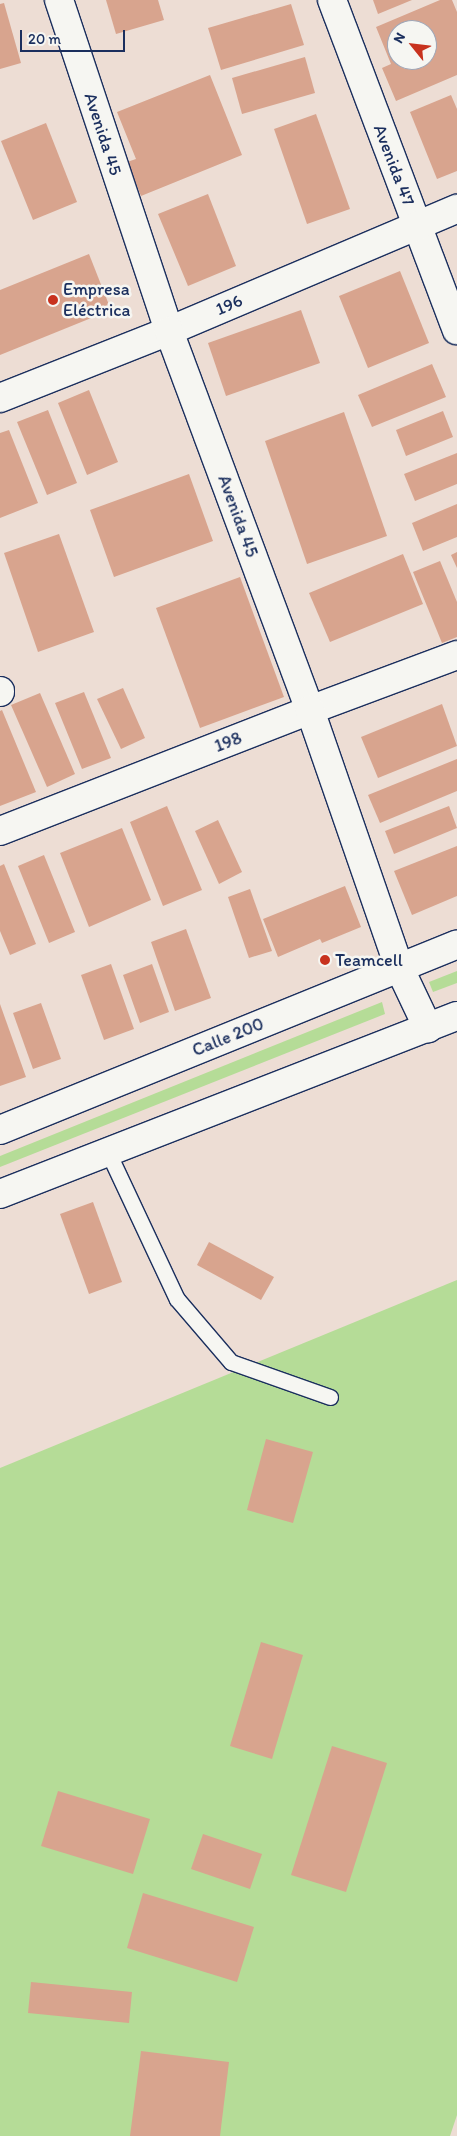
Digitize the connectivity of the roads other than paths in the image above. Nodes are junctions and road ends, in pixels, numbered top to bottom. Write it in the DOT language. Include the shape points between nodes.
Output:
graph roads {
  1 [pos="59,0"];
  2 [pos="332,0"];
  3 [pos="457,209"];
  4 [pos="417,224"];
  5 [pos="457,330"];
  6 [pos="169,331"];
  7 [pos="0,398"];
  8 [pos="457,655"];
  9 [pos="310,710"];
  10 [pos="0,831"];
  11 [pos="457,944"];
  12 [pos="399,967"];
  13 [pos="457,1016"];
  14 [pos="428,1028"];
  15 [pos="0,1130"];
  16 [pos="108,1152"];
  17 [pos="0,1194"];
  18 [pos="330,1397"];
  1 -- 6 [label="street, Avenida 45"];
  2 -- 4 [label="street, Avenida 47"];
  3 -- 4 [label="street, 196"];
  4 -- 5 [label="street, Avenida 47"];
  4 -- 6 [label="street, 196"];
  6 -- 7 [label="street, 196"];
  6 -- 9 [label="street, Avenida 45"];
  8 -- 9 [label="street, 198"];
  9 -- 10 [label="street, 198"];
  9 -- 12 [label="street, Avenida 45"];
  11 -- 12 [label="street, Calle 200"];
  12 -- 14 [label="street, Avenida 45"];
  12 -- 15 [label="street, Calle 200"];
  13 -- 14 [label="street"];
  14 -- 16 [label="street"];
  16 -- 17 [label="street"];
  16 -- 18 [label="lane" via="177,1298 231,1362"];
}
